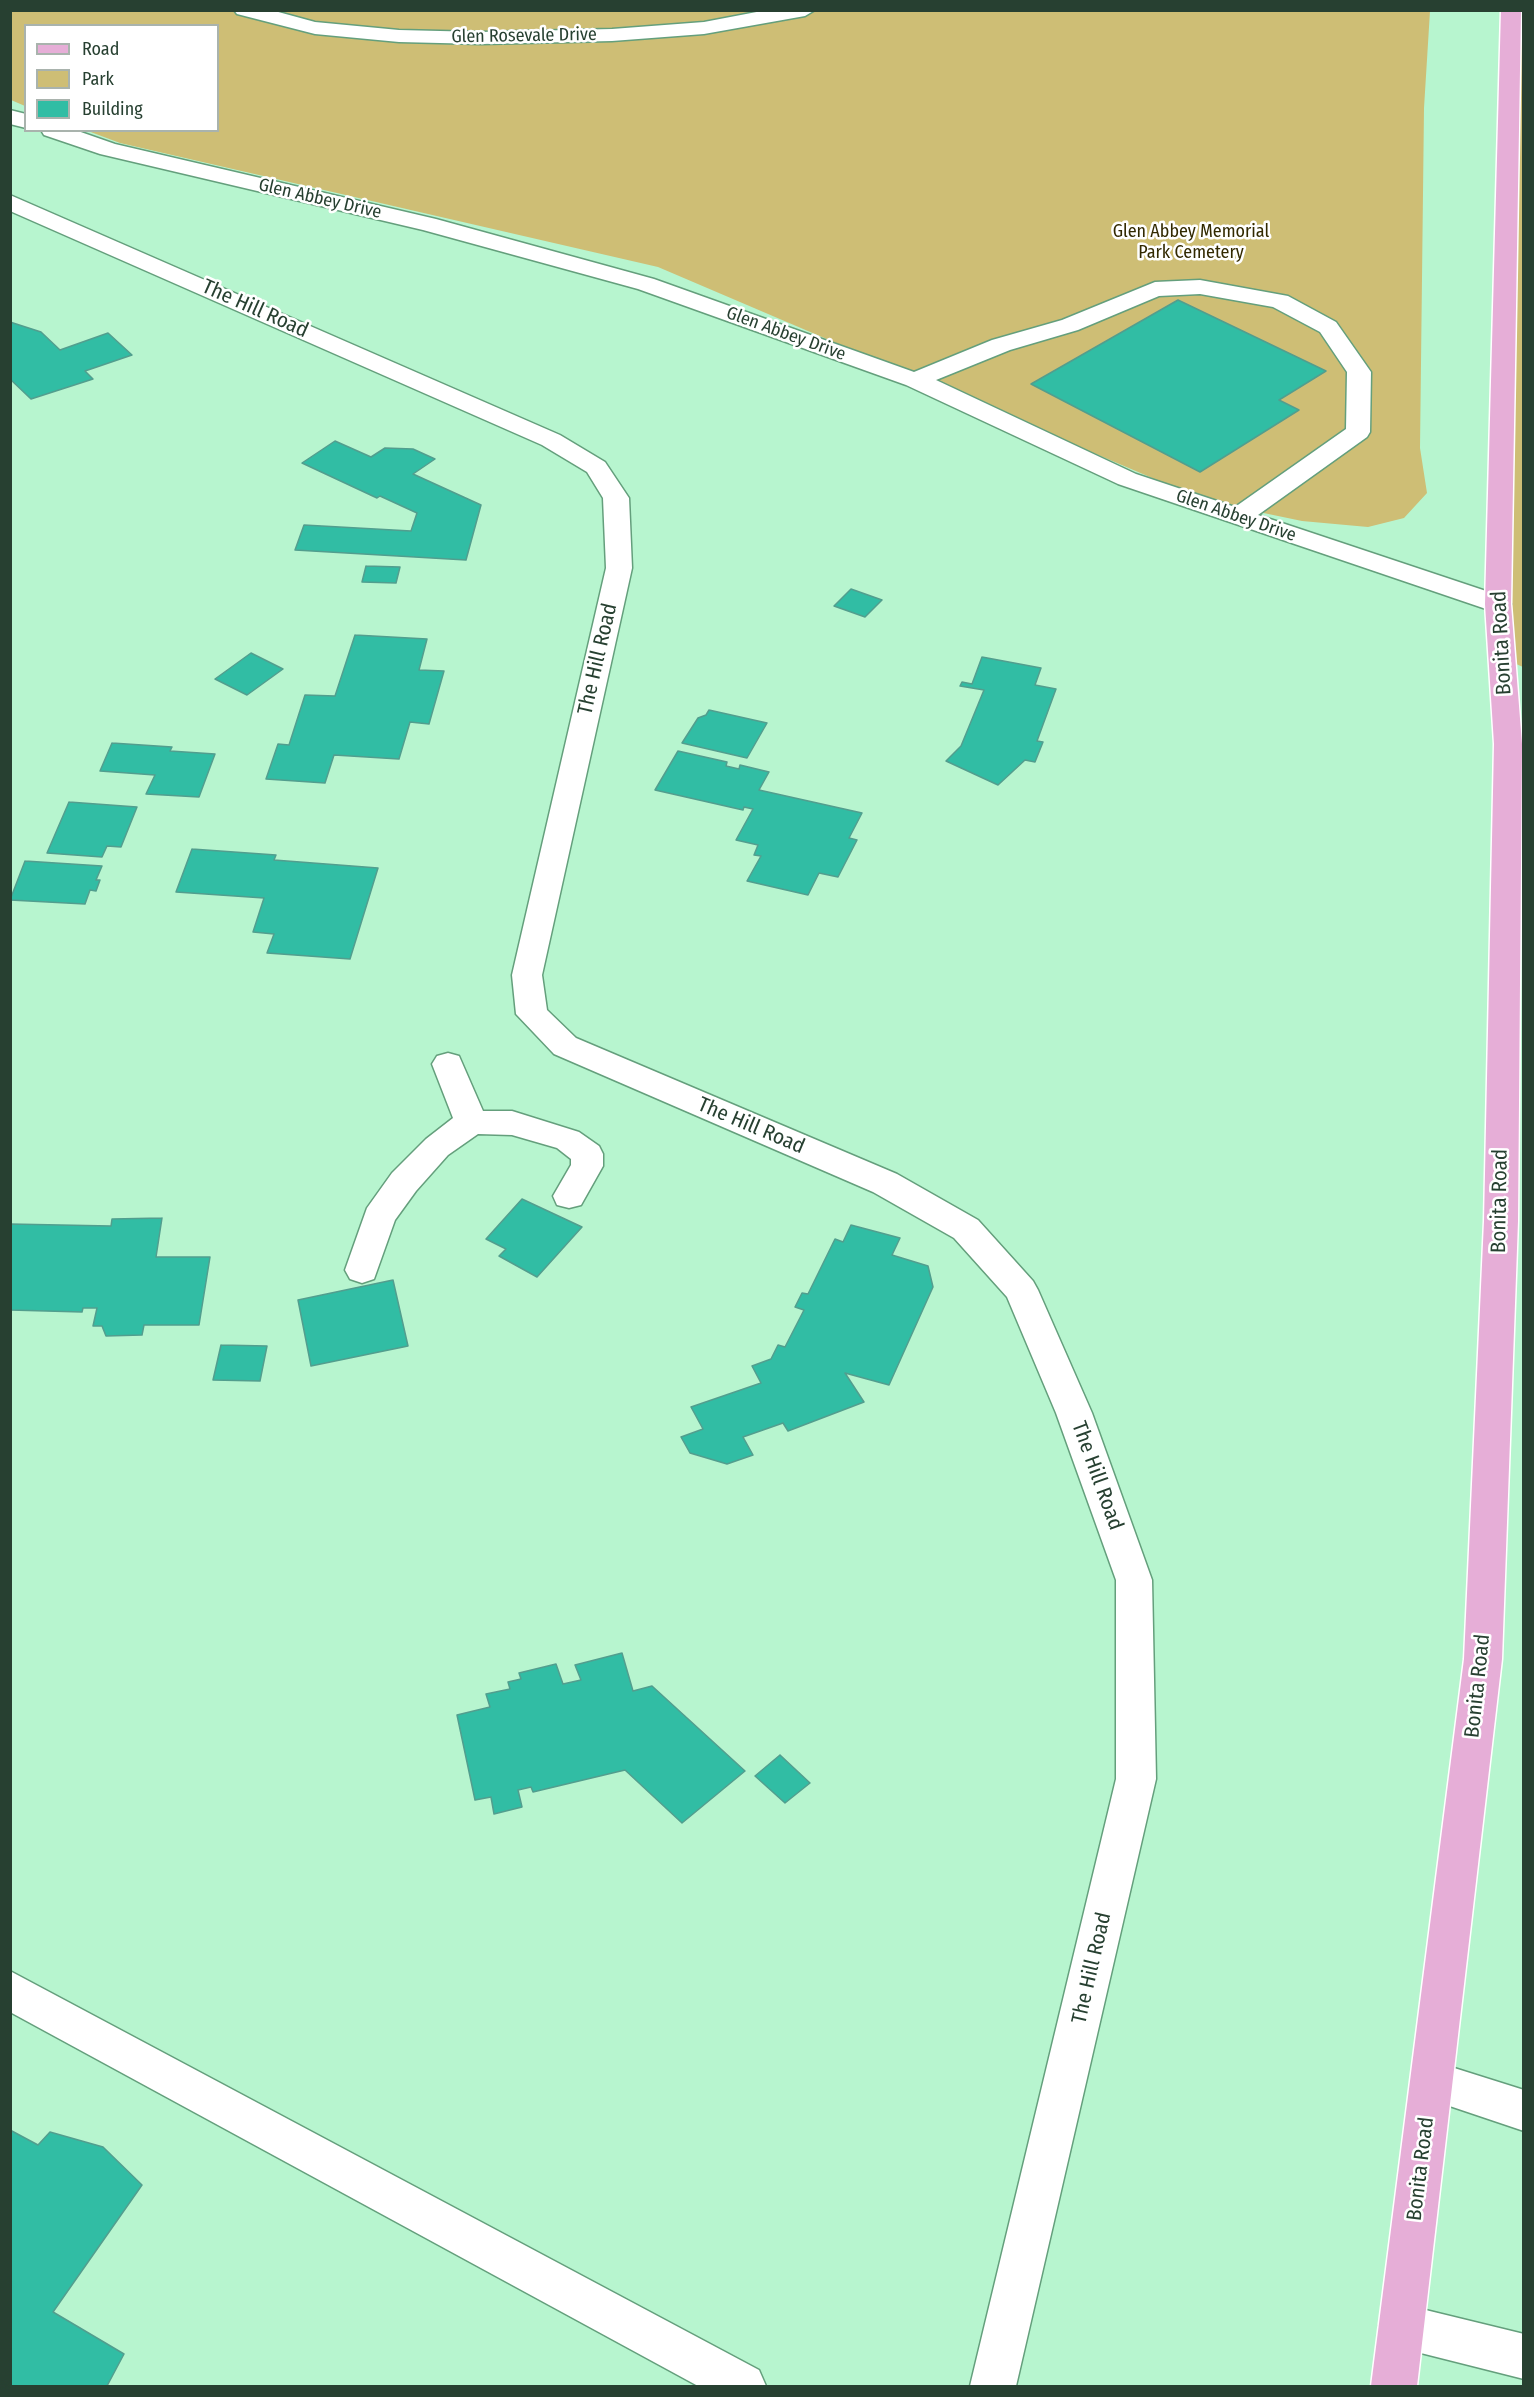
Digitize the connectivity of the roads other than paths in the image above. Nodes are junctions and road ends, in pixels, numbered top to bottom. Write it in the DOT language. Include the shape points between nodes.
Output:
graph roads {
  1 [pos="244,10"];
  2 [pos="805,10"];
  3 [pos="1511,10"];
  4 [pos="58,132"];
  5 [pos="10,202"];
  6 [pos="915,380"];
  7 [pos="1238,517"];
  8 [pos="1498,604"];
  9 [pos="448,1064"];
  10 [pos="471,1122"];
  11 [pos="569,1196"];
  12 [pos="362,1270"];
  13 [pos="10,1990"];
  14 [pos="1432,2081"];
  15 [pos="1524,2111"];
  16 [pos="1401,2326"];
  17 [pos="1524,2357"];
  18 [pos="743,2386"];
  19 [pos="993,2386"];
  20 [pos="1394,2386"];
  1 -- 2 [label="street, Glen Rosevale Drive" via="315,28 481,38 704,28"];
  3 -- 8 [label="main road, Bonita Road"];
  4 -- 6 [label="street, Glen Abbey Drive" via="108,149 436,226 646,284"];
  5 -- 19 [label="street, The Hill Road" via="551,440 596,467 616,498 619,568 527,975 532,1014 565,1046 885,1183 966,1229 1021,1290 1074,1413 1134,1580 1136,1779"];
  6 -- 7 [label="street, Glen Abbey Drive" via="1127,479"];
  6 -- 7 [label="street" via="1001,345 1070,325 1155,289 1200,287 1280,301 1328,327 1359,372 1358,432"];
  7 -- 8 [label="street, Glen Abbey Drive"];
  8 -- 14 [label="main road, Bonita Road" via="1508,744 1501,1221 1483,1659"];
  9 -- 10 [label="street"];
  10 -- 11 [label="street" via="512,1123 568,1140 587,1154 587,1166"];
  10 -- 12 [label="street" via="437,1147 404,1182 379,1217"];
  13 -- 18 [label="street"];
  14 -- 15 [label="street"];
  14 -- 16 [label="main road, Bonita Road"];
  16 -- 17 [label="street"];
  16 -- 20 [label="main road, Bonita Road"];
}
